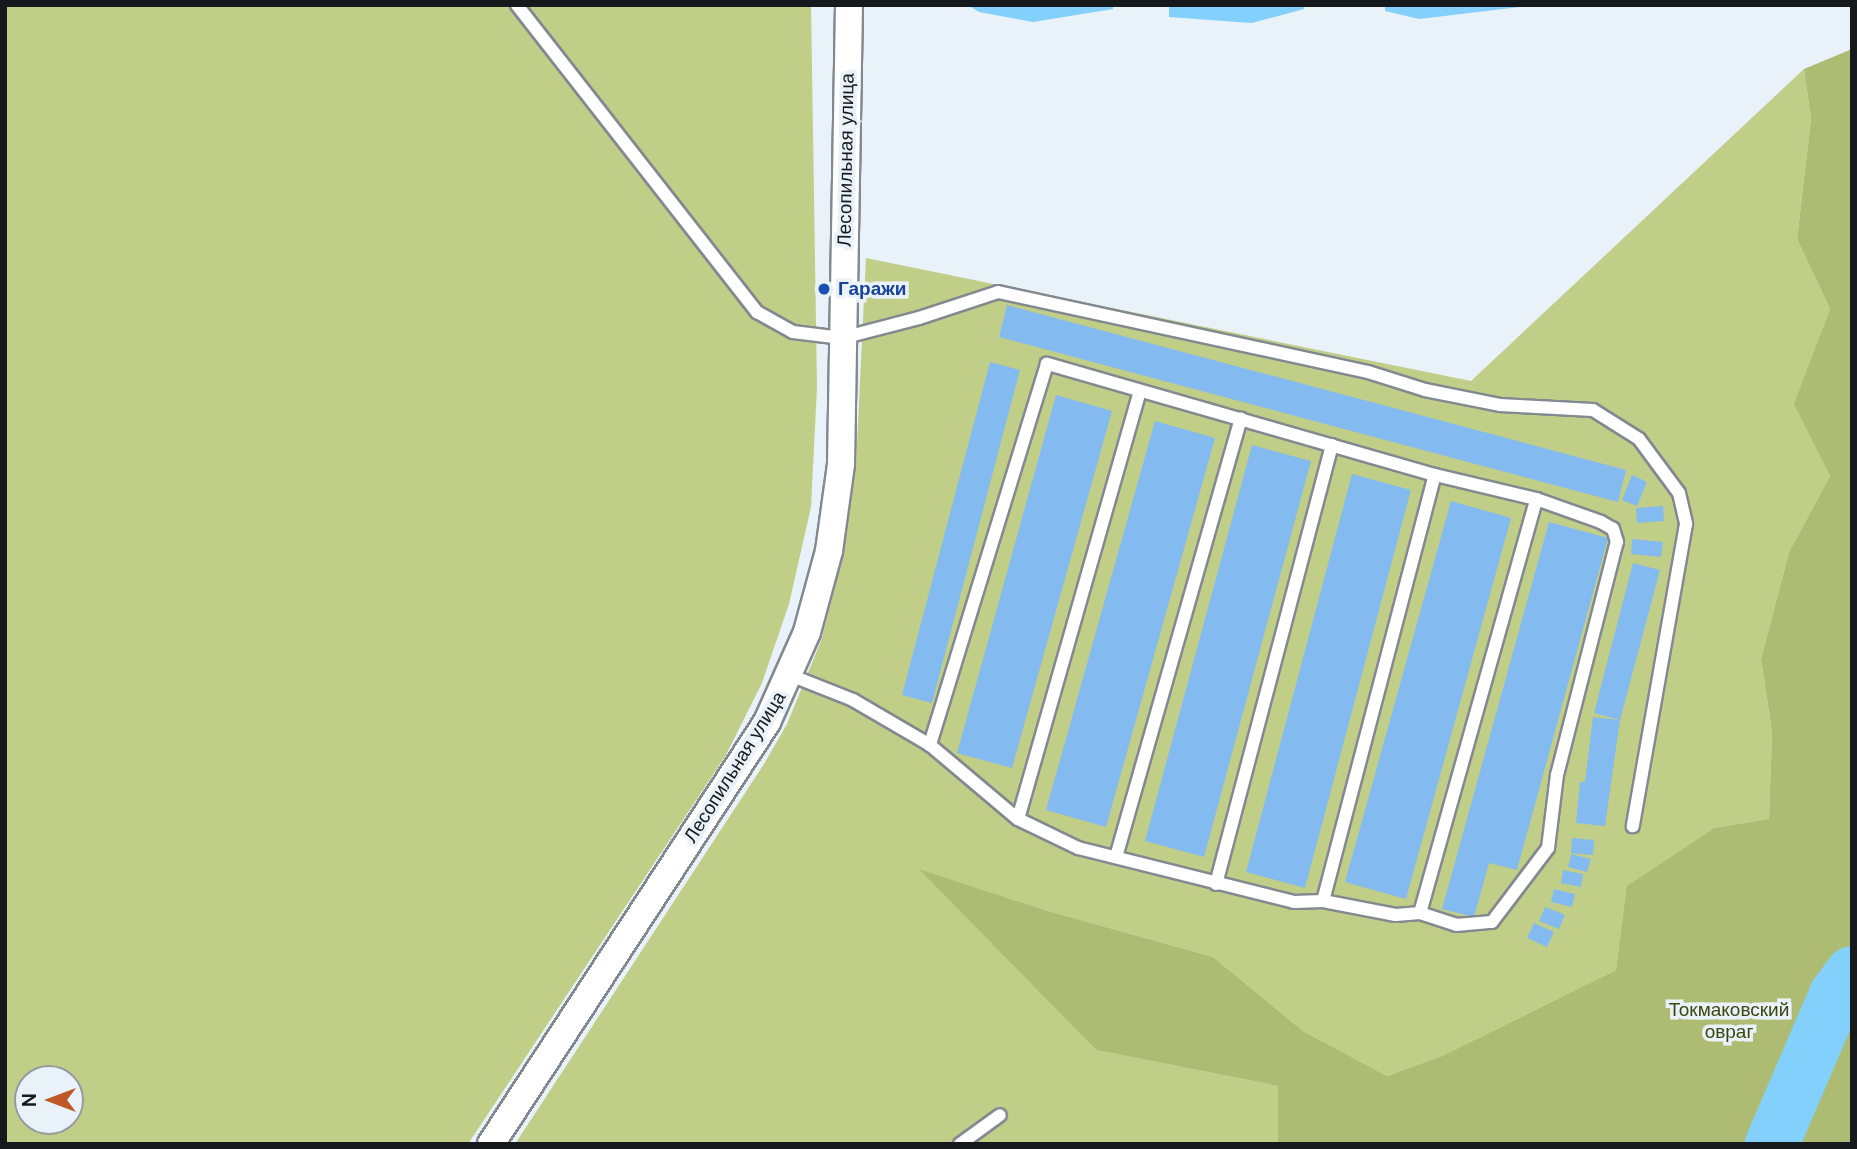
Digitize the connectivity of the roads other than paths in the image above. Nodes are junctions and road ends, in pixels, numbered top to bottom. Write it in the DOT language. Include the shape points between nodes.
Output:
graph roads {
  1 [pos="517,5"];
  2 [pos="849,5"];
  3 [pos="842,338"];
  4 [pos="1140,391"];
  5 [pos="1241,418"];
  6 [pos="1332,445"];
  7 [pos="1435,475"];
  8 [pos="1536,499"];
  9 [pos="790,675"];
  10 [pos="930,745"];
  11 [pos="1018,819"];
  12 [pos="1633,826"];
  13 [pos="1116,857"];
  14 [pos="1216,884"];
  15 [pos="1323,901"];
  16 [pos="1420,913"];
  17 [pos="1000,1115"];
  18 [pos="491,1144"];
  19 [pos="960,1144"];
  1 -- 3 [label="lane" via="757,312 793,332"];
  2 -- 3 [label="street, Лесопильная улица"];
  3 -- 9 [label="street, Лесопильная улица" via="841,464 829,551"];
  3 -- 12 [label="lane" via="998,292 1500,405 1593,410 1639,439 1679,493 1686,524"];
  4 -- 5 [label="lane"];
  4 -- 10 [label="lane" via="1047,363"];
  4 -- 11 [label="lane"];
  5 -- 6 [label="lane"];
  5 -- 13 [label="lane"];
  6 -- 7 [label="lane"];
  6 -- 14 [label="lane"];
  7 -- 8 [label="lane"];
  7 -- 15 [label="lane"];
  8 -- 16 [label="lane"];
  8 -- 16 [label="lane" via="1601,522 1613,529 1618,542 1558,775 1548,848 1492,922 1456,925"];
  9 -- 10 [label="lane" via="853,700"];
  9 -- 18 [label="street, Лесопильная улица" via="767,722"];
  10 -- 11 [label="lane"];
  11 -- 13 [label="lane" via="1077,848"];
  13 -- 14 [label="lane"];
  14 -- 15 [label="lane" via="1294,902"];
  15 -- 16 [label="lane" via="1396,915"];
  17 -- 19 [label="lane"];
}
